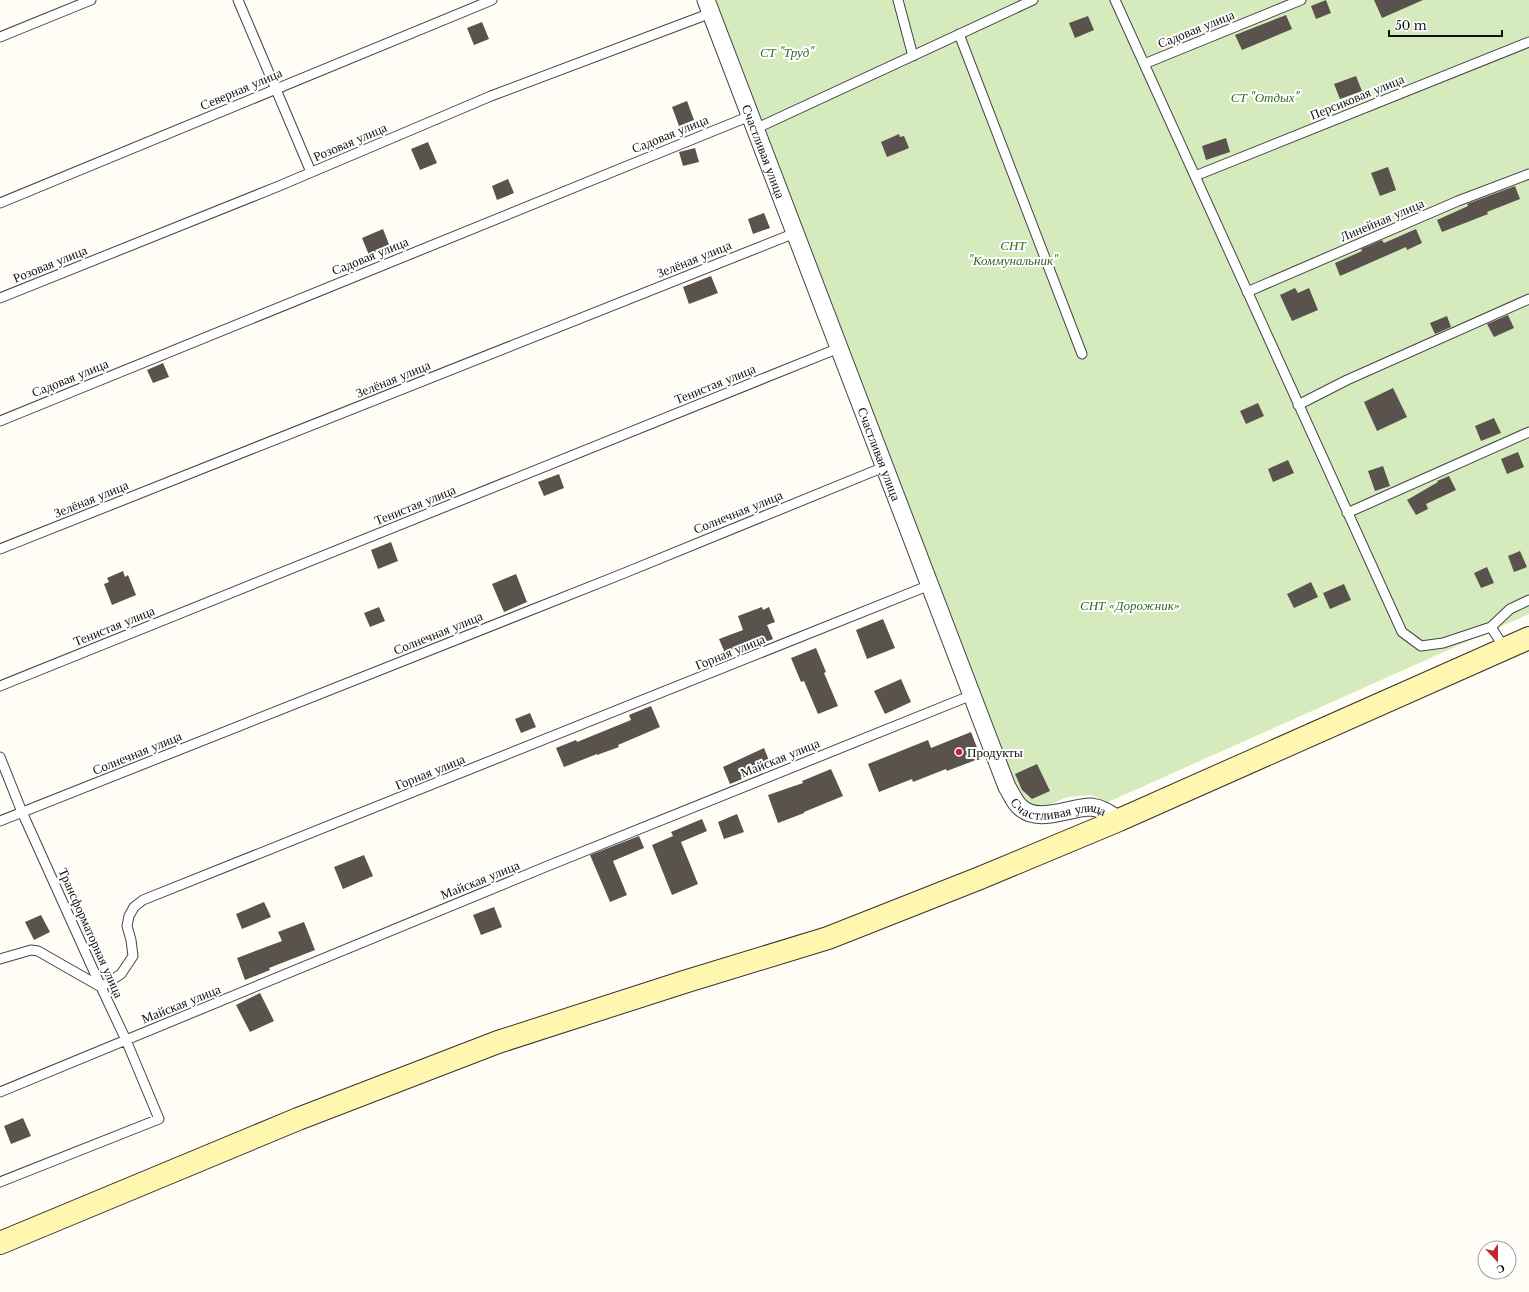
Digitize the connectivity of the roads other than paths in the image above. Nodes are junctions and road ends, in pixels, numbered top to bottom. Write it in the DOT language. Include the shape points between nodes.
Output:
graph roads {
  1 [pos="91,0"];
  2 [pos="238,0"];
  3 [pos="492,0"];
  4 [pos="898,0"];
  5 [pos="1033,0"];
  6 [pos="1115,0"];
  7 [pos="1301,0"];
  8 [pos="708,6"];
  9 [pos="959,34"];
  10 [pos="0,37"];
  11 [pos="1529,42"];
  12 [pos="913,56"];
  13 [pos="1144,64"];
  14 [pos="276,88"];
  15 [pos="752,123"];
  16 [pos="311,172"];
  17 [pos="1529,174"];
  18 [pos="1195,176"];
  19 [pos="0,203"];
  20 [pos="795,233"];
  21 [pos="1247,292"];
  22 [pos="0,298"];
  23 [pos="1529,299"];
  24 [pos="839,348"];
  25 [pos="1082,354"];
  26 [pos="1298,405"];
  27 [pos="0,421"];
  28 [pos="1529,432"];
  29 [pos="884,467"];
  30 [pos="1347,513"];
  31 [pos="0,549"];
  32 [pos="930,585"];
  33 [pos="1529,600"];
  34 [pos="1492,627"];
  35 [pos="1529,638"];
  36 [pos="1505,649"];
  37 [pos="0,686"];
  38 [pos="972,695"];
  39 [pos="0,757"];
  40 [pos="22,812"];
  41 [pos="1119,820"];
  42 [pos="0,821"];
  43 [pos="0,959"];
  44 [pos="101,987"];
  45 [pos="126,1040"];
  46 [pos="0,1092"];
  47 [pos="0,1182"];
  48 [pos="0,1243"];
  1 -- 10 [label="lane"];
  2 -- 14 [label="lane"];
  3 -- 14 [label="lane, Северная улица"];
  4 -- 12 [label="lane"];
  5 -- 9 [label="lane, Садовая улица"];
  6 -- 13 [label="lane"];
  7 -- 13 [label="lane, Садовая улица"];
  8 -- 15 [label="street, Счастливая улица"];
  8 -- 16 [label="lane, Розовая улица"];
  9 -- 12 [label="lane, Садовая улица"];
  9 -- 25 [label="lane"];
  11 -- 18 [label="lane, Персиковая улица"];
  12 -- 15 [label="lane, Садовая улица"];
  13 -- 18 [label="lane"];
  14 -- 16 [label="lane"];
  14 -- 19 [label="lane, Северная улица"];
  15 -- 20 [label="street, Счастливая улица"];
  15 -- 27 [label="lane, Садовая улица"];
  16 -- 22 [label="lane, Розовая улица"];
  17 -- 21 [label="lane, Линейная улица" via="1458,201"];
  18 -- 21 [label="lane"];
  20 -- 24 [label="street, Счастливая улица"];
  20 -- 31 [label="lane, Зелёная улица"];
  21 -- 26 [label="lane"];
  23 -- 26 [label="lane" via="1347,380"];
  24 -- 29 [label="street, Счастливая улица"];
  24 -- 37 [label="lane, Тенистая улица"];
  26 -- 30 [label="lane"];
  28 -- 30 [label="lane"];
  29 -- 32 [label="street, Счастливая улица"];
  29 -- 40 [label="lane, Солнечная улица" via="615,577"];
  30 -- 34 [label="lane" via="1402,632 1421,646 1443,643"];
  32 -- 38 [label="street, Счастливая улица"];
  32 -- 44 [label="lane, Горная улица" via="143,900 134,907 129,916 133,956 121,974"];
  33 -- 34 [label="lane" via="1510,609"];
  34 -- 36 [label="lane"];
  35 -- 36 [label="main road"];
  36 -- 41 [label="main road"];
  38 -- 41 [label="street, Счастливая улица" via="1007,788 1019,806 1028,812 1042,815 1091,807 1105,810"];
  38 -- 45 [label="lane, Майская улица"];
  39 -- 40 [label="lane, Трансформаторная улица"];
  40 -- 42 [label="lane, Солнечная улица"];
  40 -- 44 [label="lane, Трансформаторная улица"];
  41 -- 48 [label="main road" via="828,938 483,1048 298,1119"];
  43 -- 44 [label="lane" via="30,950 38,951"];
  44 -- 45 [label="lane, Трансформаторная улица"];
  45 -- 46 [label="lane, Майская улица"];
  45 -- 47 [label="lane, Трансформаторная улица" via="159,1119"];
}
